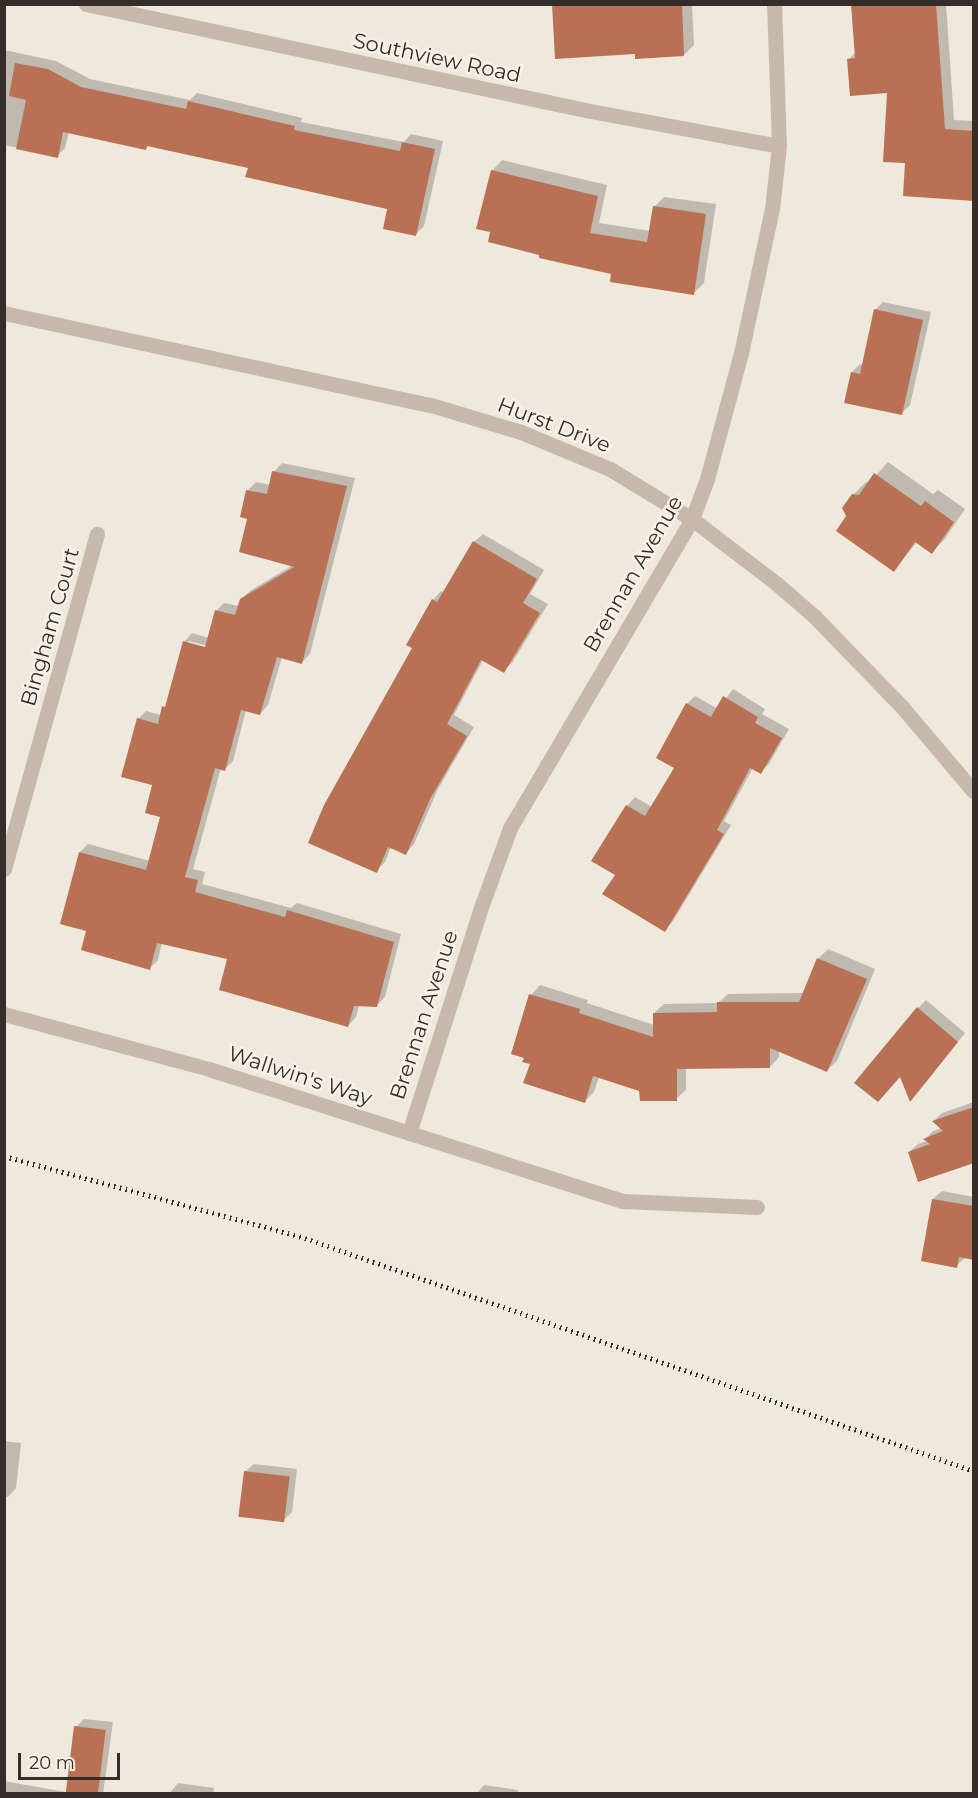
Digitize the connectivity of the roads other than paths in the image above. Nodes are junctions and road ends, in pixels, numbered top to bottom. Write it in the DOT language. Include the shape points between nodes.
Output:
graph roads {
  1 [pos="86,4"];
  2 [pos="774,4"];
  3 [pos="779,146"];
  4 [pos="4,313"];
  5 [pos="692,519"];
  6 [pos="97,534"];
  7 [pos="974,792"];
  8 [pos="4,869"];
  9 [pos="4,1014"];
  10 [pos="409,1133"];
  11 [pos="757,1207"];
  1 -- 3 [label="street, Southview Road" via="585,110"];
  2 -- 3 [label="street, Brennan Avenue"];
  3 -- 5 [label="street, Brennan Avenue" via="772,209 741,353 707,479"];
  4 -- 5 [label="street, Hurst Drive" via="373,391 475,418 585,457"];
  5 -- 7 [label="street, Hurst Drive" via="814,616 903,708"];
  5 -- 10 [label="street, Brennan Avenue" via="510,828"];
  6 -- 8 [label="street, Bingham Court"];
  9 -- 10 [label="street, Wallwin's Way" via="209,1069"];
  10 -- 11 [label="street, Wallwin's Way" via="622,1200"];
}
